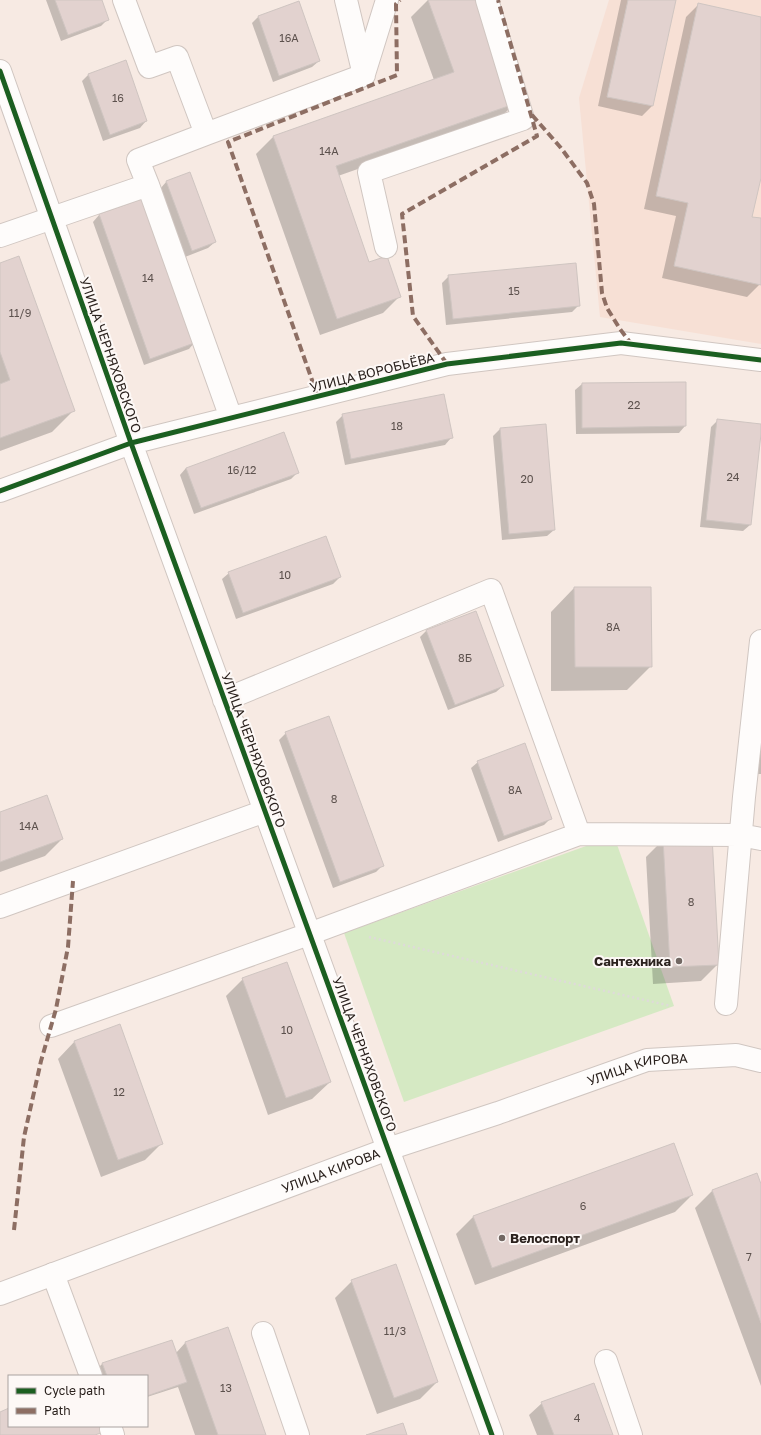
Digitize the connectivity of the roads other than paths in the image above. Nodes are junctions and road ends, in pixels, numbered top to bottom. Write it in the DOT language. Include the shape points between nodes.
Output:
graph roads {
  1 [pos="124,0"];
  2 [pos="346,0"];
  3 [pos="387,0"];
  4 [pos="487,0"];
  5 [pos="0,71"];
  6 [pos="364,75"];
  7 [pos="206,134"];
  8 [pos="148,185"];
  9 [pos="52,218"];
  10 [pos="0,236"];
  11 [pos="386,247"];
  12 [pos="761,360"];
  13 [pos="231,418"];
  14 [pos="130,444"];
  15 [pos="0,491"];
  16 [pos="761,641"];
  17 [pos="760,670"];
  18 [pos="224,700"];
  19 [pos="265,811"];
  20 [pos="579,834"];
  21 [pos="751,837"];
  22 [pos="0,907"];
  23 [pos="309,934"];
  24 [pos="726,1004"];
  25 [pos="51,1026"];
  26 [pos="761,1061"];
  27 [pos="388,1149"];
  28 [pos="53,1274"];
  29 [pos="0,1294"];
  30 [pos="263,1333"];
  31 [pos="606,1361"];
  32 [pos="91,1375"];
  33 [pos="298,1435"];
  34 [pos="492,1435"];
  35 [pos="631,1435"];
  1 -- 7 [label="street" via="149,67 177,57"];
  2 -- 6 [label="street"];
  3 -- 6 [label="street"];
  4 -- 11 [label="street" via="523,119 369,172"];
  5 -- 9 [label="street, УЛИЦА ЧЕРНЯХОВСКОГО"];
  6 -- 7 [label="street"];
  7 -- 8 [label="street" via="138,160"];
  8 -- 9 [label="street"];
  8 -- 13 [label="street"];
  9 -- 10 [label="street"];
  9 -- 14 [label="street, УЛИЦА ЧЕРНЯХОВСКОГО"];
  12 -- 13 [label="street, УЛИЦА ВОРОБЬЁВА" via="621,344 447,364"];
  13 -- 14 [label="street, УЛИЦА ВОРОБЬЁВА"];
  14 -- 15 [label="street, УЛИЦА ВОРОБЬЁВА"];
  14 -- 18 [label="street, УЛИЦА ЧЕРНЯХОВСКОГО"];
  16 -- 17 [label="street"];
  17 -- 21 [label="street"];
  18 -- 19 [label="street, УЛИЦА ЧЕРНЯХОВСКОГО"];
  18 -- 20 [label="street" via="490,590"];
  19 -- 22 [label="street"];
  19 -- 23 [label="street, УЛИЦА ЧЕРНЯХОВСКОГО"];
  20 -- 21 [label="street"];
  20 -- 23 [label="street"];
  21 -- 24 [label="street"];
  23 -- 25 [label="street"];
  23 -- 27 [label="street, УЛИЦА ЧЕРНЯХОВСКОГО"];
  26 -- 27 [label="street, УЛИЦА КИРОВА" via="736,1055 647,1060"];
  27 -- 28 [label="street, УЛИЦА КИРОВА"];
  27 -- 34 [label="street, УЛИЦА ЧЕРНЯХОВСКОГО"];
  28 -- 29 [label="street, УЛИЦА КИРОВА"];
  28 -- 32 [label="street"];
  30 -- 33 [label="street"];
  31 -- 35 [label="street"];
}
